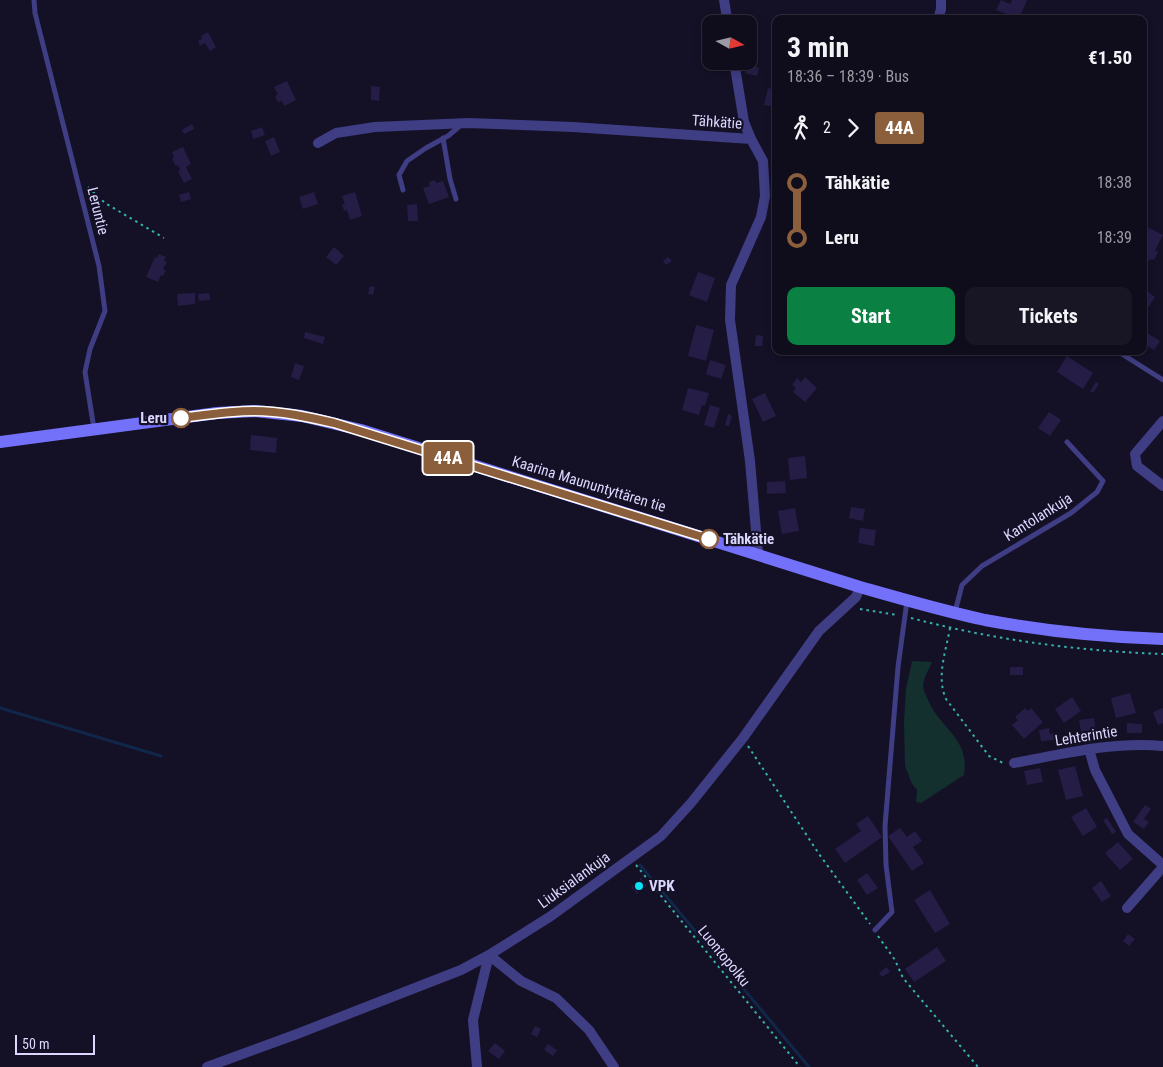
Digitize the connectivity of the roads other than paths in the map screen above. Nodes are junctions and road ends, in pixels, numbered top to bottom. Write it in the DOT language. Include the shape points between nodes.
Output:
graph roads {
  1 [pos="34,0"];
  2 [pos="724,0"];
  3 [pos="941,0"];
  4 [pos="726,15"];
  5 [pos="939,15"];
  6 [pos="735,70"];
  7 [pos="464,123"];
  8 [pos="444,138"];
  9 [pos="752,139"];
  10 [pos="318,143"];
  11 [pos="403,190"];
  12 [pos="456,199"];
  13 [pos="1123,355"];
  14 [pos="1163,380"];
  15 [pos="1163,422"];
  16 [pos="94,429"];
  17 [pos="0,442"];
  18 [pos="1067,442"];
  19 [pos="1163,486"];
  20 [pos="758,554"];
  21 [pos="860,587"];
  22 [pos="907,600"];
  23 [pos="954,613"];
  24 [pos="1163,639"];
  25 [pos="1163,746"];
  26 [pos="1089,749"];
  27 [pos="1014,763"];
  28 [pos="1163,866"];
  29 [pos="1126,908"];
  30 [pos="875,930"];
  31 [pos="489,955"];
  32 [pos="207,1067"];
  33 [pos="477,1067"];
  34 [pos="614,1067"];
  1 -- 16 [label="lane, Leruntie" via="34,13 99,266 105,311 85,372"];
  2 -- 4 [label="street"];
  3 -- 5 [label="street"];
  6 -- 9 [label="street" via="744,122"];
  7 -- 8 [label="lane"];
  7 -- 9 [label="street, Tähkätie"];
  7 -- 10 [label="street, Tähkätie" via="375,126 336,133"];
  8 -- 11 [label="lane" via="407,161 399,175"];
  8 -- 12 [label="lane"];
  9 -- 20 [label="street, Tähkätie" via="763,161 765,196 761,217 731,285 730,320 750,461"];
  13 -- 14 [label="lane"];
  15 -- 19 [label="street" via="1135,454 1137,466"];
  16 -- 17 [label="main road, Kaarina Maununtyttären tie"];
  16 -- 20 [label="main road, Kaarina Maununtyttären tie" via="217,413 255,411 302,416 361,430"];
  18 -- 23 [label="lane, Kantolankuja" via="1104,480 1097,492 1071,513 982,566 962,585"];
  20 -- 21 [label="main road, Kaarina Maununtyttären tie"];
  21 -- 22 [label="main road, Kaarina Maununtyttären tie"];
  21 -- 31 [label="street, Liuksialankuja" via="856,597 819,631 742,738 661,836 551,916"];
  22 -- 23 [label="main road, Kaarina Maununtyttären tie"];
  22 -- 30 [label="lane" via="885,826 892,912"];
  23 -- 24 [label="main road, Kaarina Maununtyttären tie" via="1079,634"];
  25 -- 26 [label="street, Lehterintie" via="1118,745"];
  26 -- 27 [label="street, Lehterintie"];
  26 -- 28 [label="street" via="1095,770 1128,834"];
  28 -- 29 [label="street"];
  31 -- 32 [label="street, Liuksialankuja" via="461,970"];
  31 -- 33 [label="street" via="473,1020"];
  31 -- 34 [label="street" via="521,981 556,998 590,1030"];
}
